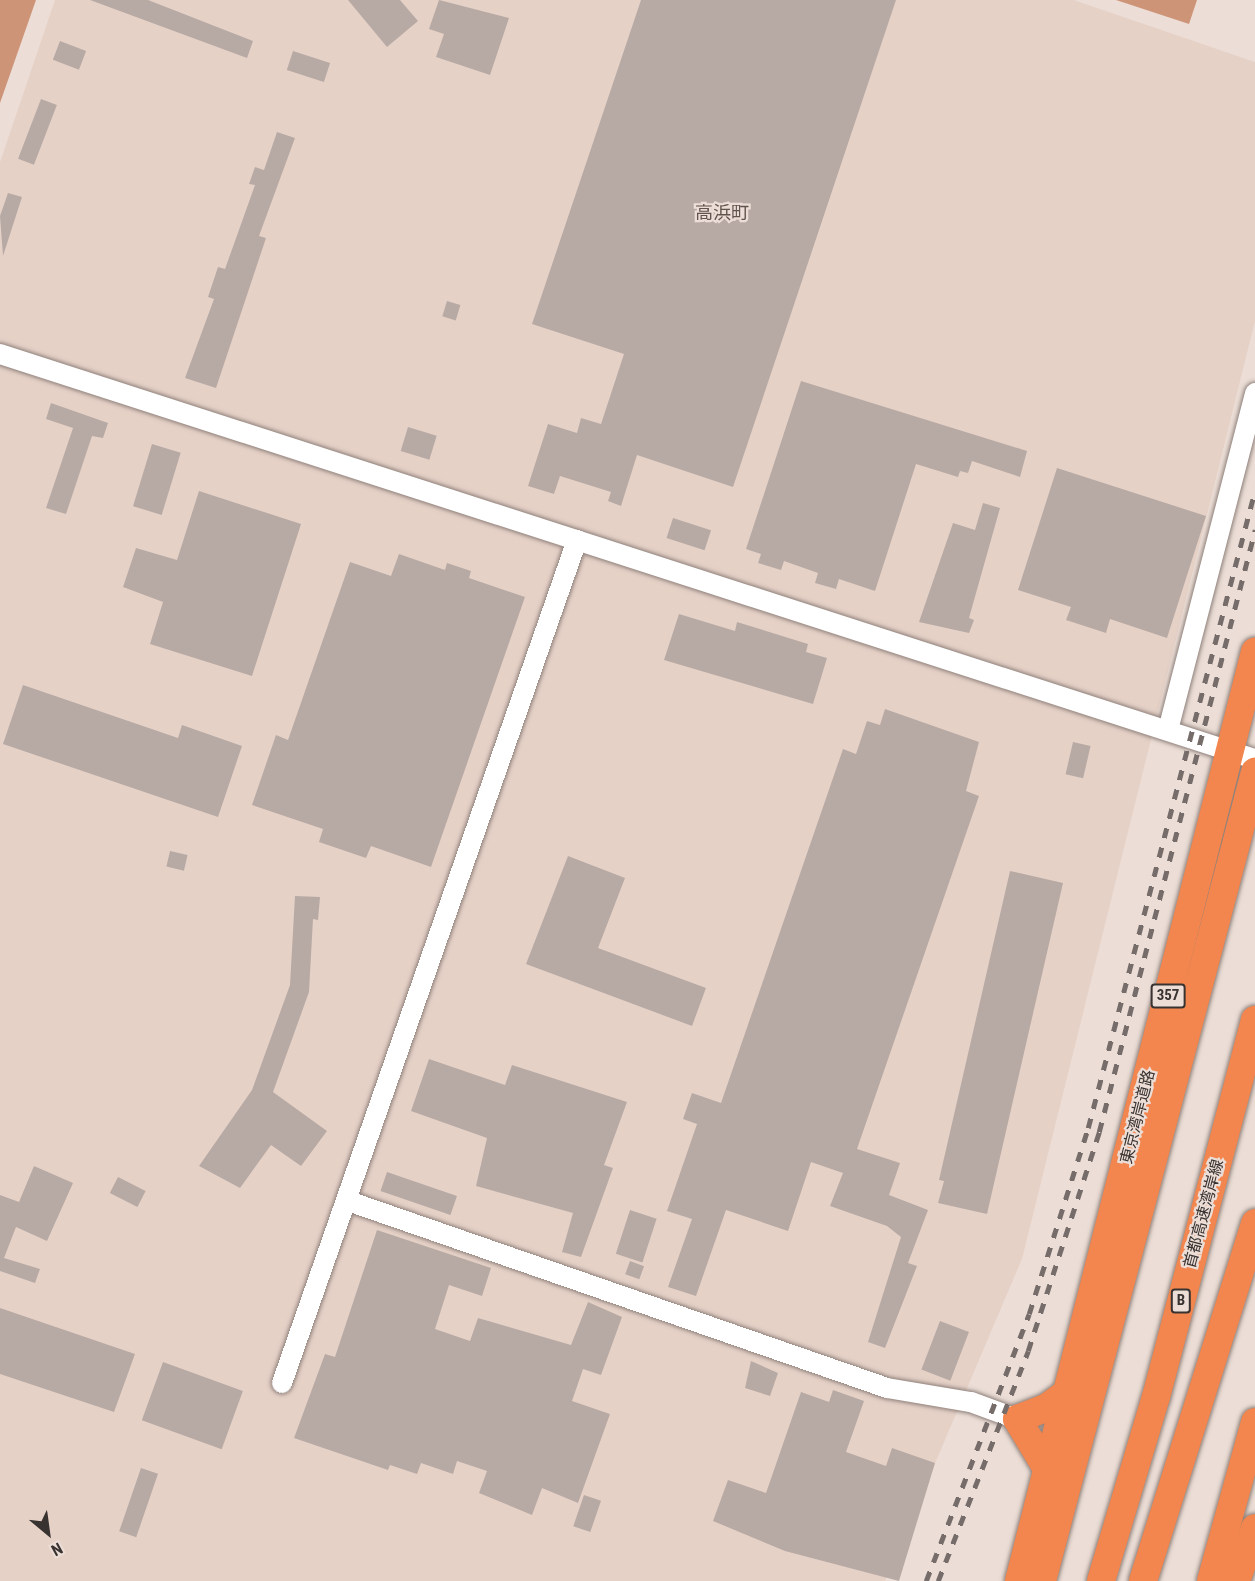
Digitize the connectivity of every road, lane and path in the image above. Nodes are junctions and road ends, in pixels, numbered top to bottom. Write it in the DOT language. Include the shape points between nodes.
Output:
graph roads {
  1 [pos="0,354"];
  2 [pos="1255,393"];
  3 [pos="577,540"];
  4 [pos="1255,652"];
  5 [pos="1168,730"];
  6 [pos="1242,754"];
  7 [pos="1255,772"];
  8 [pos="1255,1020"];
  9 [pos="348,1201"];
  10 [pos="1255,1223"];
  11 [pos="282,1383"];
  12 [pos="1064,1395"];
  13 [pos="1017,1419"];
  14 [pos="1255,1422"];
  15 [pos="1046,1467"];
  16 [pos="1030,1532"];
  17 [pos="1253,1535"];
  18 [pos="1013,1581"];
  19 [pos="1019,1581"];
  20 [pos="1041,1581"];
  21 [pos="1101,1581"];
  22 [pos="1143,1581"];
  23 [pos="1211,1581"];
  24 [pos="1236,1581"];
  25 [pos="1241,1581"];
  1 -- 3 [label="street"];
  2 -- 5 [label="street"];
  3 -- 5 [label="street"];
  3 -- 9 [label="street"];
  4 -- 6 [label="highway, 東京湾岸道路 / 357"];
  5 -- 6 [label="street"];
  6 -- 12 [label="highway, 東京湾岸道路 / 357"];
  7 -- 20 [label="highway, 東京湾岸道路 / 357"];
  8 -- 21 [label="highway, 首都高速湾岸線 / B" via="1156,1397"];
  9 -- 11 [label="street"];
  9 -- 13 [label="street" via="887,1388 971,1402"];
  10 -- 22 [label="highway"];
  12 -- 13 [label="highway" via="1047,1408"];
  12 -- 15 [label="highway, 東京湾岸道路 / 357"];
  13 -- 15 [label="highway"];
  14 -- 23 [label="highway"];
  15 -- 16 [label="highway, 東京湾岸道路 / 357"];
  16 -- 18 [label="street"];
  16 -- 19 [label="highway, 東京湾岸道路 / 357"];
  17 -- 24 [label="highway"];
  17 -- 25 [label="street"];
}
